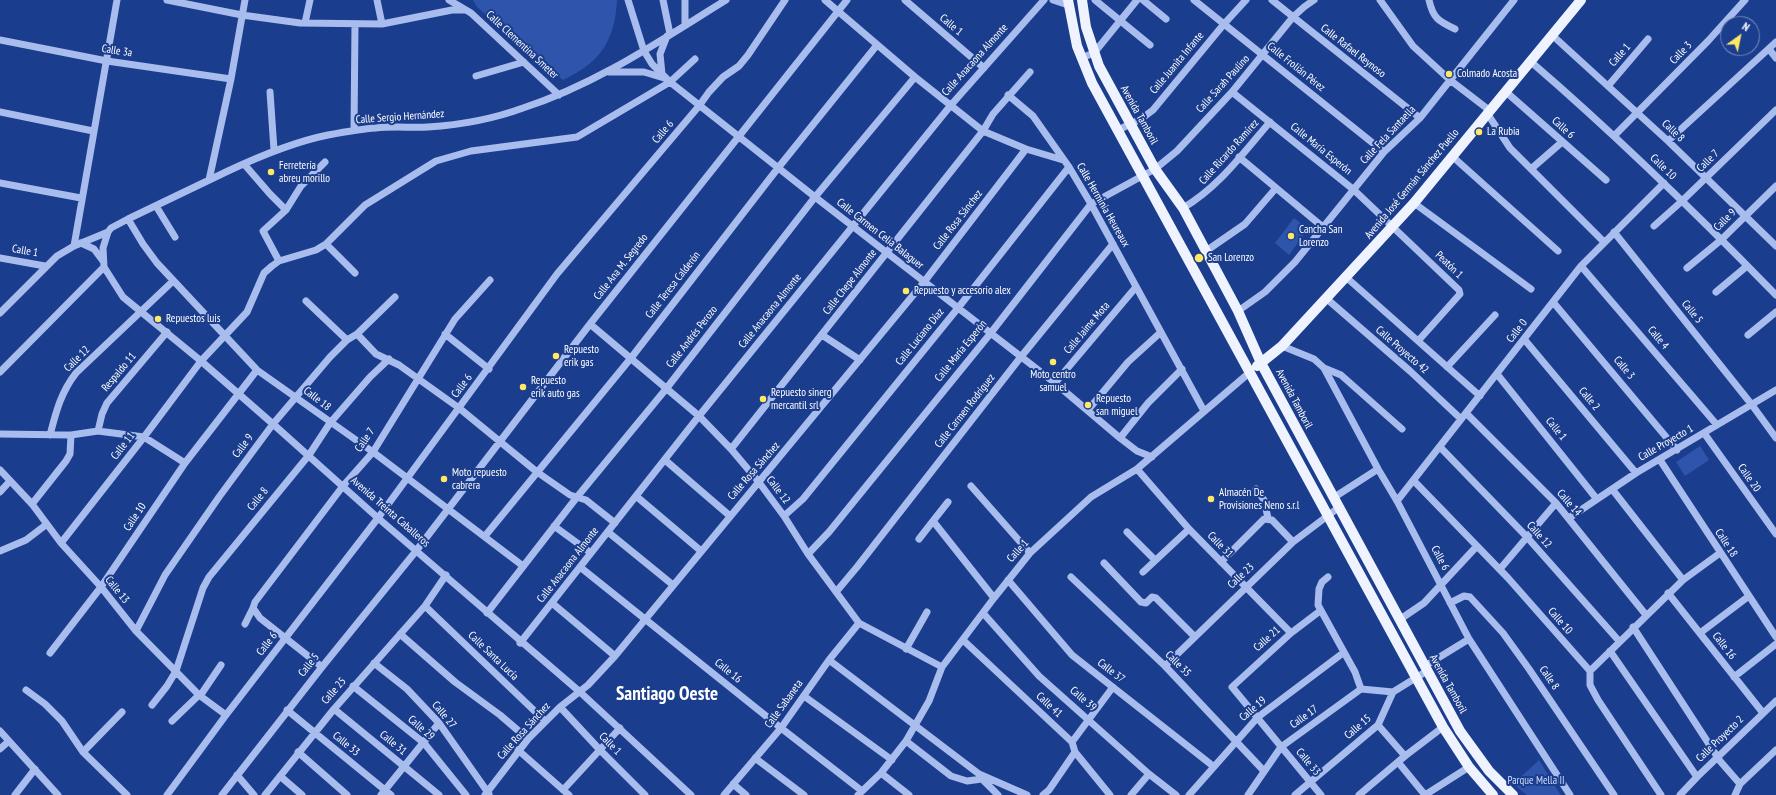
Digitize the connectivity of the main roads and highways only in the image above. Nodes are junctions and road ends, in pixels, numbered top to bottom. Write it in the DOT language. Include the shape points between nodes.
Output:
graph roads {
  1 [pos="1082,0"];
  2 [pos="1581,0"];
  3 [pos="1068,2"];
  4 [pos="1261,363"];
  5 [pos="1249,373"];
  6 [pos="1493,795"];
  7 [pos="1513,795"];
  1 -- 4 [label="main road, Avenida Tamboril" via="1086,27 1102,72 1155,169 1183,208 1238,311"];
  2 -- 4 [label="main road, Avenida José Germán Sánchez Puello" via="1393,227 1282,346"];
  3 -- 5 [label="main road" via="1081,58 1092,83"];
  4 -- 5 [label="main road, Avenida José Germán Sánchez Puello"];
  4 -- 7 [label="main road, Avenida Tamboril" via="1332,498 1472,750"];
  5 -- 6 [label="main road" via="1443,727 1469,767"];
}
